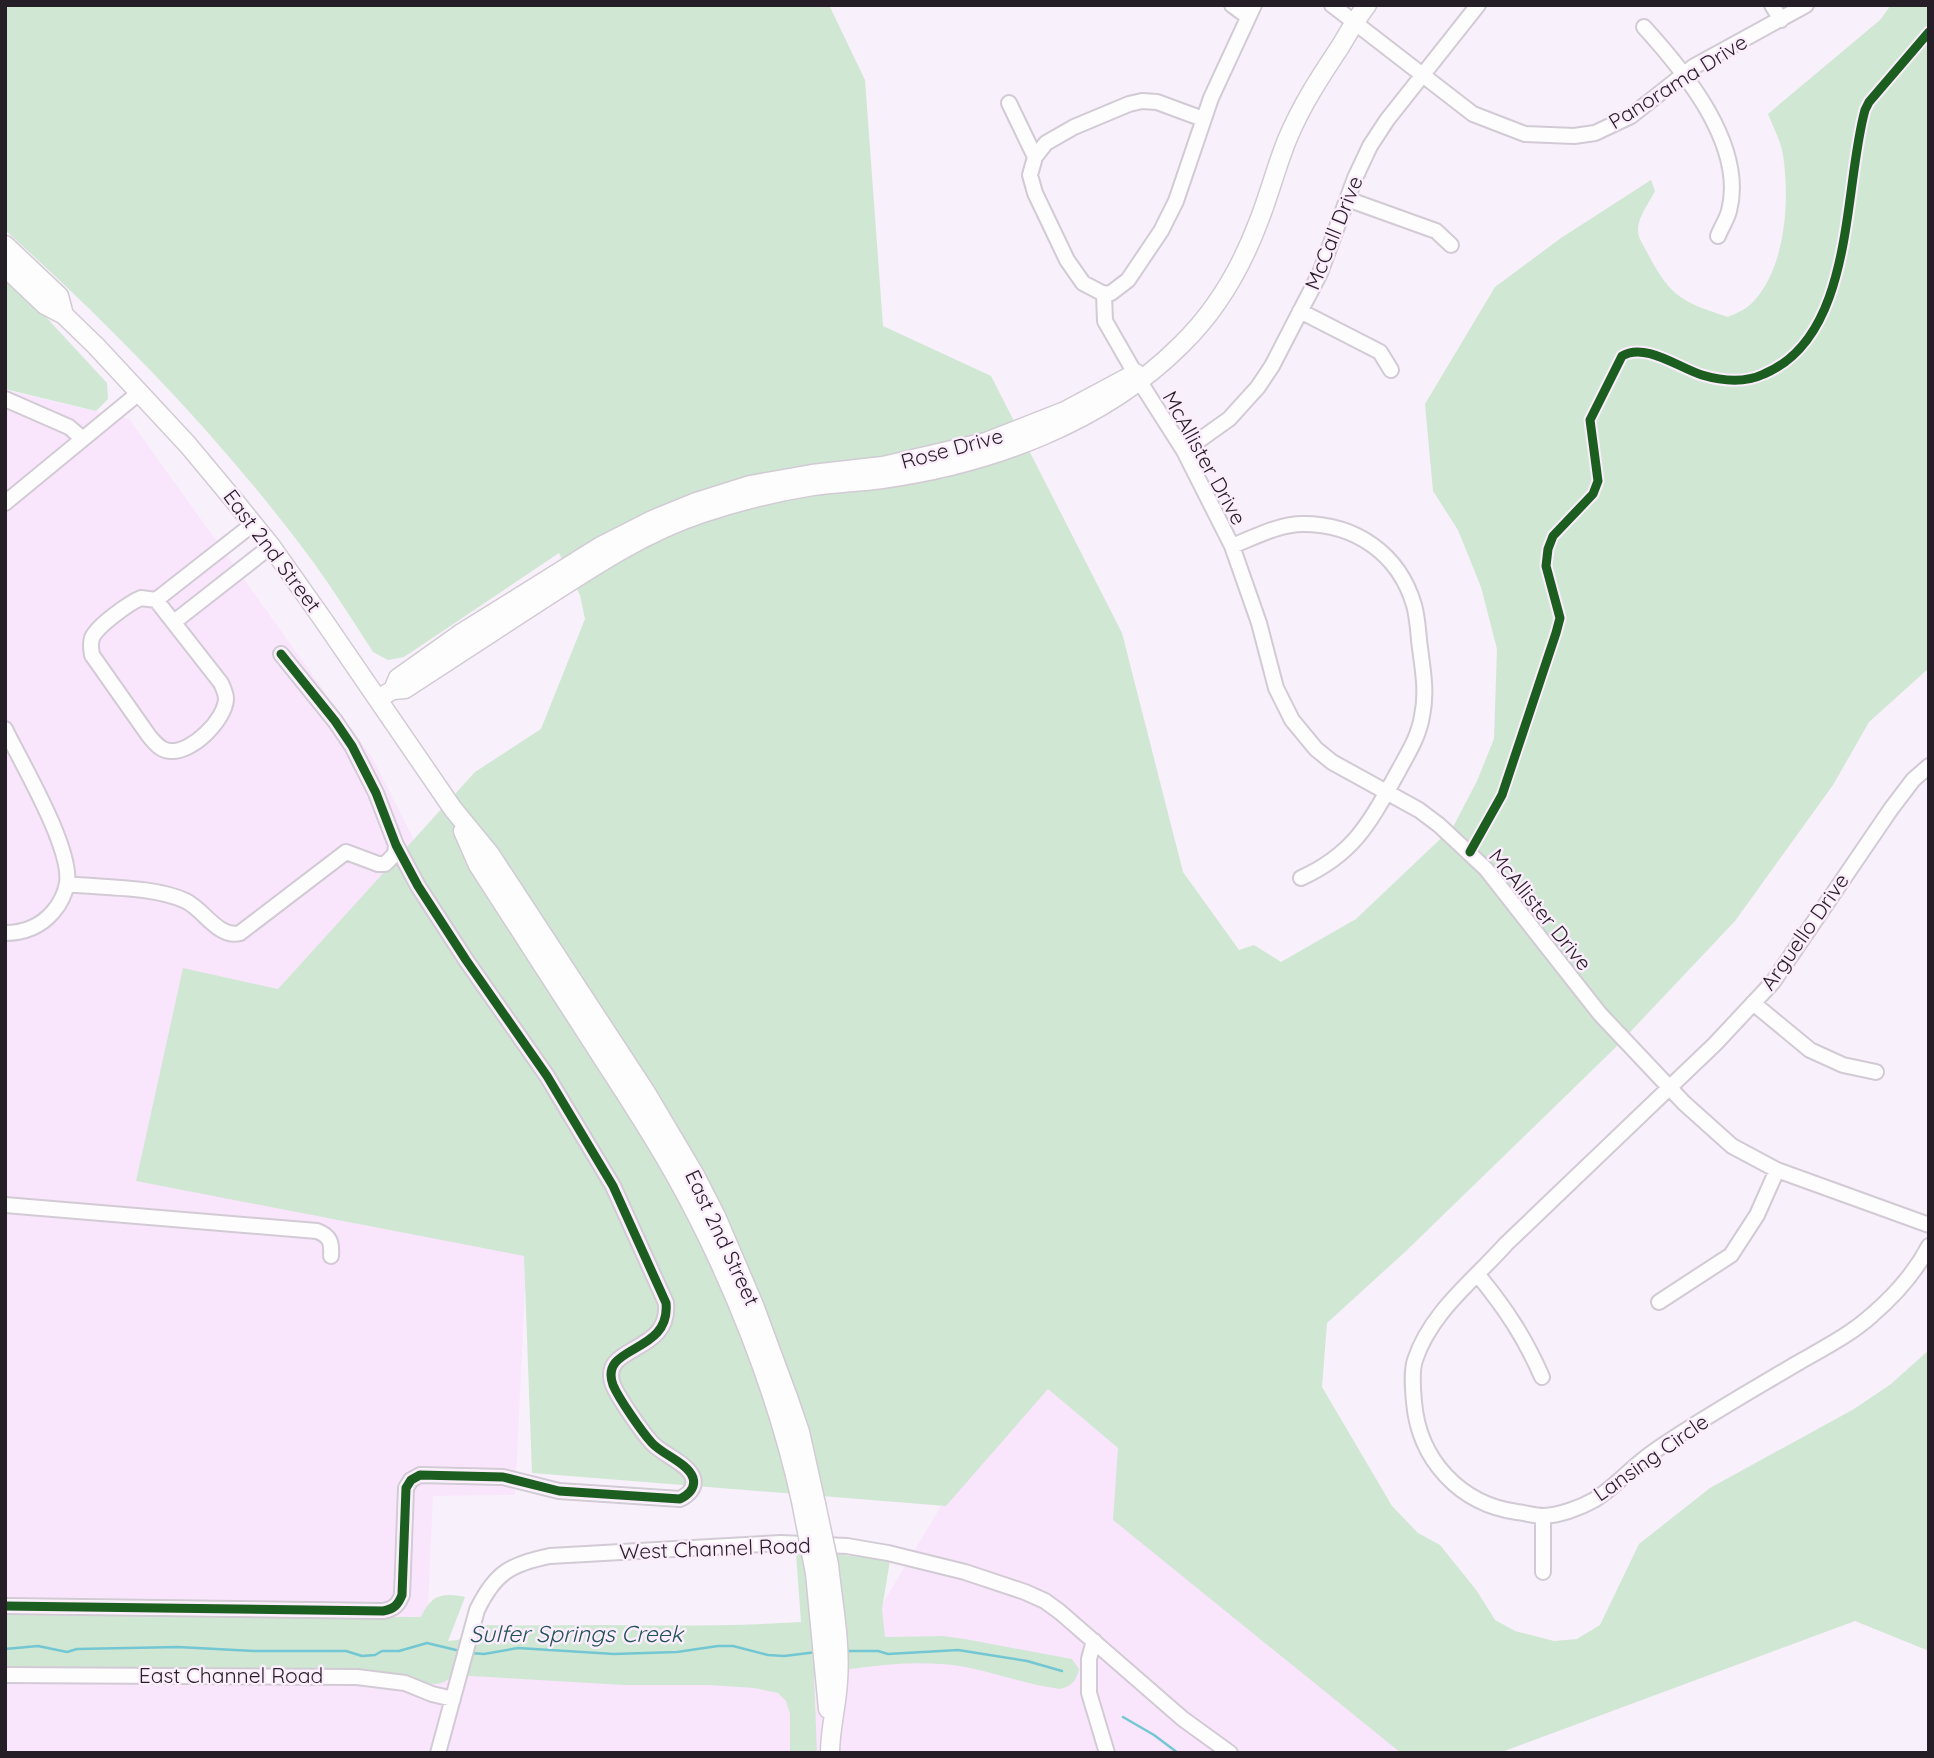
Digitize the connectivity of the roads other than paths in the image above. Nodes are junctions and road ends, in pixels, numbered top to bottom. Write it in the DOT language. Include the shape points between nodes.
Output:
graph roads {
  1 [pos="1232,5"];
  2 [pos="1332,5"];
  3 [pos="1367,5"];
  4 [pos="1478,5"];
  5 [pos="1772,5"];
  6 [pos="1806,5"];
  7 [pos="1251,11"];
  8 [pos="1781,20"];
  9 [pos="1354,21"];
  10 [pos="1644,27"];
  11 [pos="1683,74"];
  12 [pos="1423,75"];
  13 [pos="1009,103"];
  14 [pos="1203,119"];
  15 [pos="1035,158"];
  16 [pos="1347,199"];
  17 [pos="1718,236"];
  18 [pos="5,245"];
  19 [pos="1451,245"];
  20 [pos="5,267"];
  21 [pos="1104,294"];
  22 [pos="1300,311"];
  23 [pos="64,315"];
  24 [pos="1391,370"];
  25 [pos="1137,378"];
  26 [pos="140,392"];
  27 [pos="5,399"];
  28 [pos="83,439"];
  29 [pos="1184,451"];
  30 [pos="5,503"];
  31 [pos="253,524"];
  32 [pos="1232,546"];
  33 [pos="271,547"];
  34 [pos="156,600"];
  35 [pos="174,622"];
  36 [pos="281,654"];
  37 [pos="386,694"];
  38 [pos="5,729"];
  39 [pos="1929,766"];
  40 [pos="1387,792"];
  41 [pos="396,845"];
  42 [pos="1301,878"];
  43 [pos="67,884"];
  44 [pos="5,933"];
  45 [pos="1754,1003"];
  46 [pos="1876,1072"];
  47 [pos="1669,1088"];
  48 [pos="1777,1170"];
  49 [pos="5,1205"];
  50 [pos="1929,1225"];
  51 [pos="1929,1246"];
  52 [pos="331,1256"];
  53 [pos="1478,1276"];
  54 [pos="1660,1302"];
  55 [pos="1542,1377"];
  56 [pos="1543,1516"];
  57 [pos="822,1569"];
  58 [pos="1543,1573"];
  59 [pos="5,1606"];
  60 [pos="1094,1641"];
  61 [pos="5,1675"];
  62 [pos="832,1682"];
  63 [pos="453,1699"];
  64 [pos="438,1753"];
  65 [pos="830,1753"];
  66 [pos="1107,1753"];
  67 [pos="1230,1753"];
  1 -- 7 [label="street"];
  2 -- 9 [label="street, Panorama Drive"];
  3 -- 9 [label="main road, Rose Drive"];
  4 -- 12 [label="street, McCall Drive"];
  5 -- 8 [label="street"];
  6 -- 8 [label="street, Panorama Drive"];
  7 -- 14 [label="street"];
  8 -- 11 [label="street, Panorama Drive"];
  9 -- 12 [label="street, Panorama Drive"];
  9 -- 25 [label="main road, Rose Drive" via="1308,95 1242,262 1184,342"];
  10 -- 11 [label="street"];
  11 -- 12 [label="street, Panorama Drive" via="1631,116 1595,133 1574,136 1525,134 1488,120"];
  11 -- 17 [label="street" via="1713,120 1727,159 1729,211"];
  12 -- 16 [label="street, McCall Drive" via="1370,146"];
  13 -- 15 [label="street"];
  14 -- 15 [label="street" via="1157,102 1129,104 1046,143"];
  14 -- 21 [label="street" via="1176,201 1161,231 1128,280"];
  15 -- 21 [label="street" via="1030,175 1035,192 1066,260 1083,283"];
  16 -- 19 [label="street" via="1436,231"];
  16 -- 22 [label="street, McCall Drive" via="1320,273"];
  18 -- 23 [label="main road, East 2nd Street" via="59,296"];
  20 -- 23 [label="main road, East 2nd Street" via="45,305"];
  21 -- 25 [label="street, McAllister Drive" via="1105,321"];
  22 -- 24 [label="street" via="1380,352"];
  22 -- 29 [label="street, McCall Drive" via="1250,397 1229,419"];
  23 -- 26 [label="main road, East 2nd Street"];
  25 -- 29 [label="street, McAllister Drive"];
  25 -- 37 [label="main road, Rose Drive" via="1115,399 1072,422 986,456 895,477 753,497 665,528 605,559 405,689"];
  26 -- 28 [label="street"];
  26 -- 31 [label="main road, East 2nd Street"];
  27 -- 28 [label="street" via="69,427"];
  28 -- 30 [label="street"];
  29 -- 32 [label="street, McAllister Drive"];
  31 -- 33 [label="main road, East 2nd Street"];
  31 -- 34 [label="street"];
  32 -- 40 [label="street, McAllister Drive" via="1276,688 1292,720 1332,762"];
  32 -- 40 [label="street" via="1284,526 1332,525 1353,532 1394,563 1415,608 1425,687 1414,741"];
  33 -- 35 [label="street"];
  33 -- 37 [label="main road, East 2nd Street"];
  34 -- 35 [label="street"];
  34 -- 35 [label="street" via="134,601 100,628 91,645 97,664 149,736 168,752 179,751 209,731 226,696"];
  36 -- 41 [label="street" via="352,746"];
  37 -- 57 [label="main road, East 2nd Street, bridge" via="453,808 491,854 695,1175 732,1252 800,1432"];
  38 -- 43 [label="street" via="61,844"];
  39 -- 45 [label="street, Arguello Drive" via="1891,809"];
  40 -- 42 [label="street" via="1344,853"];
  40 -- 47 [label="street, McAllister Drive" via="1439,825 1486,869 1600,1014"];
  41 -- 43 [label="street" via="395,854 385,864 346,852 234,935 176,897"];
  41 -- 59 [label="street" via="613,1186 660,1288 666,1303 664,1325 618,1360 612,1375 643,1432 688,1470 693,1478 690,1492 680,1499 559,1491 503,1477 420,1475 406,1488 402,1595 399,1604 383,1611"];
  43 -- 44 [label="street" via="46,919 22,932"];
  45 -- 46 [label="street" via="1810,1050 1843,1065"];
  45 -- 47 [label="street, Arguello Drive"];
  47 -- 48 [label="street, McAllister Drive" via="1732,1146"];
  47 -- 53 [label="street, Lansing Circle"];
  48 -- 50 [label="street, McAllister Drive"];
  48 -- 54 [label="street" via="1757,1215 1731,1255"];
  49 -- 52 [label="street" via="317,1231 332,1243"];
  51 -- 56 [label="street, Lansing Circle" via="1871,1317 1654,1450 1592,1501"];
  53 -- 55 [label="street" via="1506,1309"];
  53 -- 56 [label="street, Lansing Circle" via="1444,1308 1415,1363 1416,1423 1426,1449 1461,1491 1490,1507"];
  56 -- 58 [label="street"];
  57 -- 62 [label="main road, East 2nd Street" via="820,1625"];
  57 -- 62 [label="main road, East 2nd Street" via="836,1616"];
  60 -- 63 [label="street, West Channel Road" via="1045,1601 985,1578 847,1546 781,1543 550,1556 508,1570 493,1582 477,1610"];
  60 -- 66 [label="street" via="1089,1693"];
  60 -- 67 [label="street, West Channel Road" via="1183,1719"];
  61 -- 63 [label="street, East Channel Road" via="357,1677 405,1683"];
  62 -- 65 [label="main road, East 2nd Street"];
  63 -- 64 [label="street, West Channel Road"];
}
